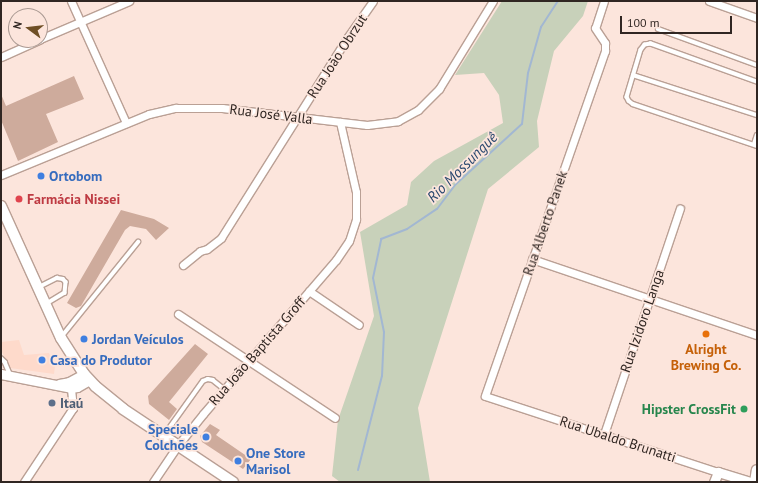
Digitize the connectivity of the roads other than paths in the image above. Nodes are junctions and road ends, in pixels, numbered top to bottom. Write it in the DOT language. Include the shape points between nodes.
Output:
graph roads {
  1 [pos="71,1"];
  2 [pos="129,1"];
  3 [pos="373,1"];
  4 [pos="493,1"];
  5 [pos="604,1"];
  6 [pos="709,1"];
  7 [pos="757,18"];
  8 [pos="81,22"];
  9 [pos="658,29"];
  10 [pos="48,36"];
  11 [pos="21,48"];
  12 [pos="1,57"];
  13 [pos="757,65"];
  14 [pos="633,75"];
  15 [pos="757,82"];
  16 [pos="757,115"];
  17 [pos="297,117"];
  18 [pos="340,122"];
  19 [pos="126,123"];
  20 [pos="757,137"];
  21 [pos="755,145"];
  22 [pos="1,175"];
  23 [pos="1,206"];
  24 [pos="680,208"];
  25 [pos="138,242"];
  26 [pos="532,259"];
  27 [pos="183,265"];
  28 [pos="38,288"];
  29 [pos="309,291"];
  30 [pos="649,298"];
  31 [pos="46,305"];
  32 [pos="178,314"];
  33 [pos="359,325"];
  34 [pos="757,335"];
  35 [pos="61,338"];
  36 [pos="1,358"];
  37 [pos="248,361"];
  38 [pos="1,374"];
  39 [pos="11,376"];
  40 [pos="86,377"];
  41 [pos="56,385"];
  42 [pos="71,388"];
  43 [pos="224,389"];
  44 [pos="485,396"];
  45 [pos="335,418"];
  46 [pos="604,434"];
  47 [pos="164,436"];
  48 [pos="178,445"];
  49 [pos="757,470"];
  50 [pos="718,472"];
  51 [pos="24,482"];
  52 [pos="153,482"];
  53 [pos="233,482"];
  54 [pos="714,482"];
  55 [pos="750,482"];
  56 [pos="755,482"];
  1 -- 8 [label="street"];
  2 -- 8 [label="street"];
  3 -- 17 [label="street, Rua João Obrzut"];
  4 -- 18 [label="street, Rua José Valla" via="447,77 418,110 398,121 385,124"];
  5 -- 26 [label="street, Rua Alberto Panek" via="595,28 605,43 605,51"];
  6 -- 7 [label="street"];
  8 -- 10 [label="street"];
  8 -- 19 [label="street"];
  9 -- 13 [label="lane"];
  11 -- 12 [label="street"];
  14 -- 15 [label="lane" via="641,50 645,45 651,44"];
  14 -- 16 [label="lane"];
  14 -- 21 [label="lane" via="627,97 633,104"];
  17 -- 18 [label="street, Rua José Valla"];
  17 -- 19 [label="street, Rua José Valla" via="227,108 190,107 162,110"];
  17 -- 27 [label="street, Rua João Obrzut" via="224,234"];
  18 -- 29 [label="street, Rua João Baptista Groff" via="354,180 356,219 343,251"];
  19 -- 22 [label="street, Rua José Valla"];
  20 -- 21 [label="lane"];
  23 -- 28 [label="main road"];
  24 -- 30 [label="street, Rua Izidoro Langa"];
  25 -- 35 [label="lane"];
  26 -- 30 [label="street"];
  26 -- 44 [label="street, Rua Alberto Panek"];
  28 -- 31 [label="main road"];
  28 -- 31 [label="lane" via="57,278 66,282 65,292"];
  29 -- 33 [label="street"];
  29 -- 37 [label="street, Rua João Baptista Groff"];
  30 -- 34 [label="street"];
  30 -- 46 [label="street, Rua Izidoro Langa"];
  31 -- 35 [label="main road"];
  32 -- 37 [label="street"];
  35 -- 40 [label="main road"];
  36 -- 39 [label="lane"];
  37 -- 43 [label="street, Rua João Baptista Groff"];
  37 -- 45 [label="street"];
  38 -- 39 [label="street"];
  39 -- 41 [label="street"];
  40 -- 41 [label="street"];
  40 -- 42 [label="street" via="77,387"];
  40 -- 47 [label="main road" via="112,401"];
  41 -- 42 [label="street"];
  42 -- 51 [label="street" via="73,408"];
  43 -- 47 [label="lane" via="213,380 203,381"];
  43 -- 48 [label="street, Rua João Baptista Groff"];
  44 -- 46 [label="street, Rua Ubaldo Brunatti"];
  46 -- 50 [label="street, Rua Ubaldo Brunatti"];
  47 -- 48 [label="main road"];
  48 -- 52 [label="street, Rua João Baptista Groff"];
  48 -- 53 [label="main road"];
  49 -- 56 [label="main road"];
  50 -- 54 [label="street"];
  50 -- 55 [label="street, Rua Ubaldo Brunatti"];
}
